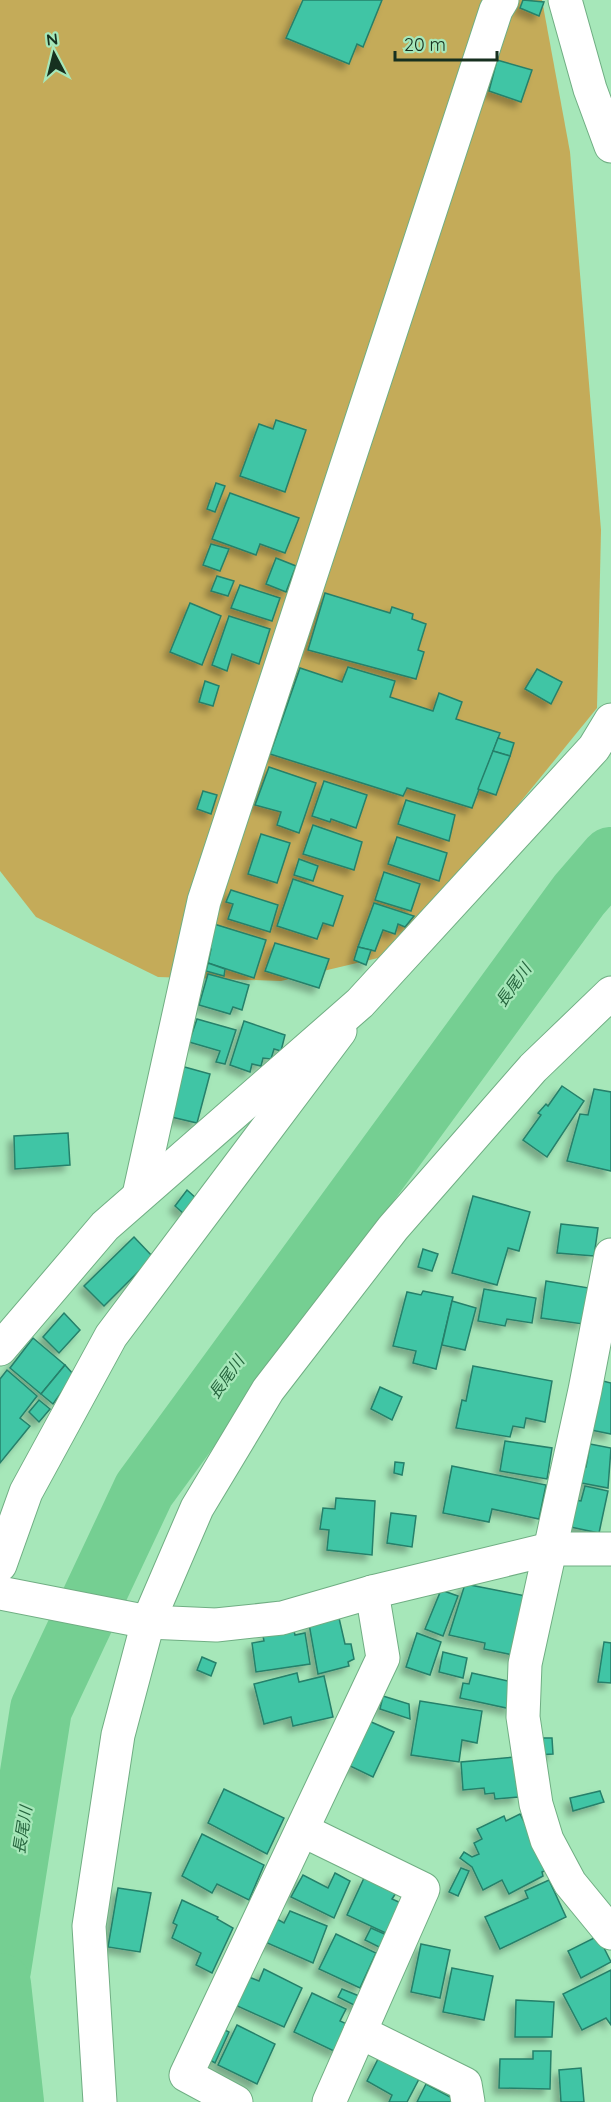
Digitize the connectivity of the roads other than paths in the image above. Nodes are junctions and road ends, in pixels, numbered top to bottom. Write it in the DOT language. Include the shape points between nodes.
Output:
graph roads {
  1 [pos="502,0"];
  2 [pos="565,0"];
  3 [pos="611,146"];
  4 [pos="611,720"];
  5 [pos="611,993"];
  6 [pos="360,1003"];
  7 [pos="139,1195"];
  8 [pos="611,1255"];
  9 [pos="0,1349"];
  10 [pos="550,1549"];
  11 [pos="611,1549"];
  12 [pos="0,1565"];
  13 [pos="372,1592"];
  14 [pos="6,1594"];
  15 [pos="148,1622"];
  16 [pos="302,1830"];
  17 [pos="611,1933"];
  18 [pos="360,2032"];
  19 [pos="100,2102"];
  20 [pos="236,2102"];
  21 [pos="329,2102"];
  22 [pos="468,2102"];
  1 -- 7 [label="street" via="204,901"];
  2 -- 3 [label="street"];
  4 -- 6 [label="street" via="594,748"];
  5 -- 15 [label="street" via="533,1068 393,1228 268,1390 197,1509"];
  6 -- 7 [label="street"];
  6 -- 12 [label="street" via="111,1336 26,1492"];
  7 -- 9 [label="street" via="105,1226"];
  8 -- 10 [label="street"];
  10 -- 11 [label="street"];
  10 -- 13 [label="street"];
  10 -- 17 [label="street" via="525,1664 523,1717 536,1804 547,1840 570,1883"];
  13 -- 15 [label="street" via="282,1618 216,1625"];
  13 -- 16 [label="street" via="383,1658"];
  14 -- 15 [label="street"];
  15 -- 19 [label="street" via="117,1735 89,1926"];
  16 -- 18 [label="street" via="423,1889"];
  16 -- 20 [label="street" via="186,2075"];
  18 -- 21 [label="street"];
  18 -- 22 [label="street" via="465,2084"];
}
